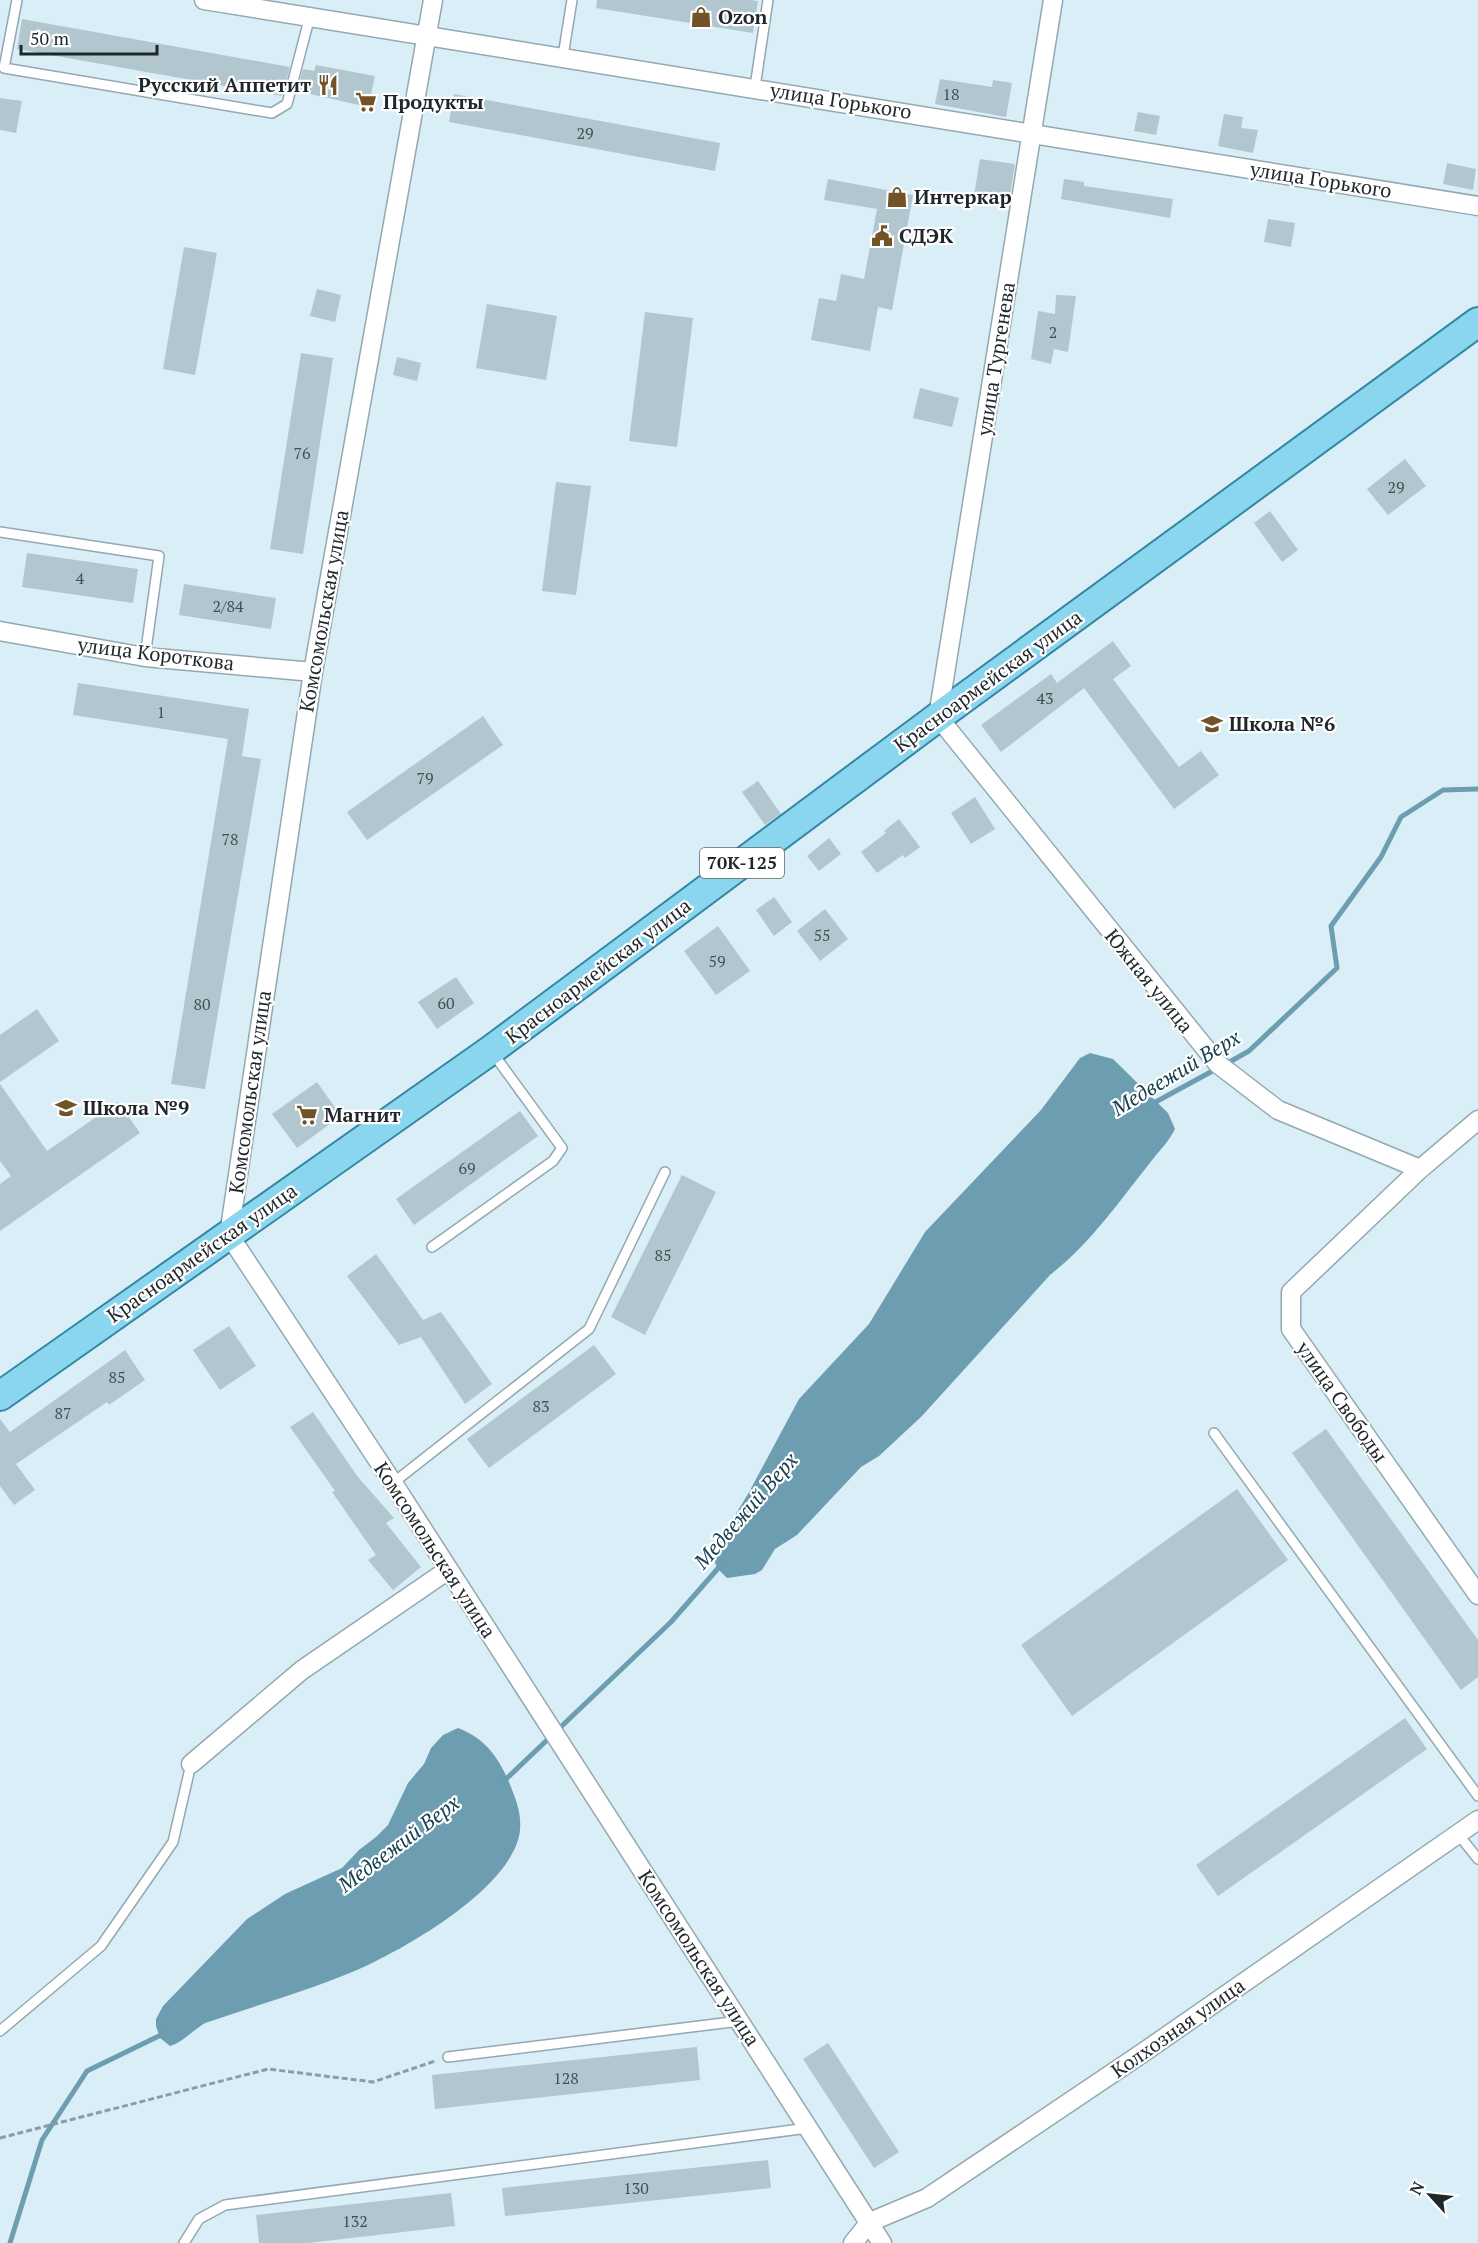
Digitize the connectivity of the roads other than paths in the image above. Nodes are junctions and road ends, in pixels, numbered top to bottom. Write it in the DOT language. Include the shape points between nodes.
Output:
graph roads {
  1 [pos="17,0"];
  2 [pos="204,0"];
  3 [pos="433,0"];
  4 [pos="572,0"];
  5 [pos="768,0"];
  6 [pos="1053,0"];
  7 [pos="310,16"];
  8 [pos="428,34"];
  9 [pos="563,56"];
  10 [pos="755,87"];
  11 [pos="1032,132"];
  12 [pos="1478,206"];
  13 [pos="1478,322"];
  14 [pos="0,532"];
  15 [pos="0,631"];
  16 [pos="145,657"];
  17 [pos="313,672"];
  18 [pos="938,717"];
  19 [pos="491,1050"];
  20 [pos="1478,1120"];
  21 [pos="1420,1169"];
  22 [pos="665,1172"];
  23 [pos="229,1235"];
  24 [pos="432,1247"];
  25 [pos="0,1395"];
  26 [pos="1214,1433"];
  27 [pos="393,1483"];
  28 [pos="448,1569"];
  29 [pos="1478,1595"];
  30 [pos="191,1764"];
  31 [pos="1478,1796"];
  32 [pos="1478,1820"];
  33 [pos="1458,1834"];
  34 [pos="1478,1859"];
  35 [pos="740,2021"];
  36 [pos="0,2031"];
  37 [pos="448,2057"];
  38 [pos="809,2128"];
  39 [pos="870,2222"];
  40 [pos="184,2243"];
  41 [pos="853,2243"];
  42 [pos="882,2243"];
  1 -- 7 [label="lane" via="4,68 272,114 287,104"];
  2 -- 7 [label="street, улица Горького"];
  3 -- 8 [label="street, Комсомольская улица"];
  4 -- 9 [label="lane"];
  5 -- 10 [label="lane"];
  6 -- 11 [label="street, улица Тургенева"];
  7 -- 8 [label="street, улица Горького"];
  8 -- 9 [label="street, улица Горького"];
  8 -- 17 [label="street, Комсомольская улица"];
  9 -- 10 [label="street, улица Горького"];
  10 -- 11 [label="street, улица Горького"];
  11 -- 12 [label="street, улица Горького"];
  11 -- 18 [label="street, улица Тургенева"];
  13 -- 18 [label="main road, Красноармейская улица / 70К-125"];
  14 -- 16 [label="lane" via="159,556"];
  15 -- 16 [label="street, улица Короткова"];
  16 -- 17 [label="street, улица Короткова"];
  17 -- 23 [label="street, Комсомольская улица"];
  18 -- 19 [label="main road, Красноармейская улица / 70К-125"];
  18 -- 21 [label="street, Южная улица" via="1218,1064 1278,1110"];
  19 -- 23 [label="main road, Красноармейская улица / 70К-125"];
  19 -- 24 [label="lane" via="562,1148 553,1161"];
  20 -- 21 [label="street, улица Свободы"];
  21 -- 29 [label="street, улица Свободы" via="1291,1292 1292,1329"];
  22 -- 27 [label="lane" via="589,1329"];
  23 -- 25 [label="main road, Красноармейская улица / 70К-125"];
  23 -- 27 [label="street, Комсомольская улица"];
  26 -- 31 [label="lane"];
  27 -- 28 [label="street, Комсомольская улица"];
  28 -- 30 [label="street" via="302,1670"];
  28 -- 35 [label="street, Комсомольская улица"];
  30 -- 36 [label="lane" via="173,1842 101,1946"];
  32 -- 33 [label="street, Колхозная улица"];
  33 -- 34 [label="lane"];
  33 -- 39 [label="street, Колхозная улица" via="927,2198"];
  35 -- 37 [label="lane"];
  35 -- 38 [label="street, Комсомольская улица"];
  38 -- 39 [label="street, Комсомольская улица"];
  38 -- 40 [label="lane" via="225,2205 200,2219"];
  39 -- 41 [label="street"];
  39 -- 42 [label="street, Комсомольская улица"];
}
